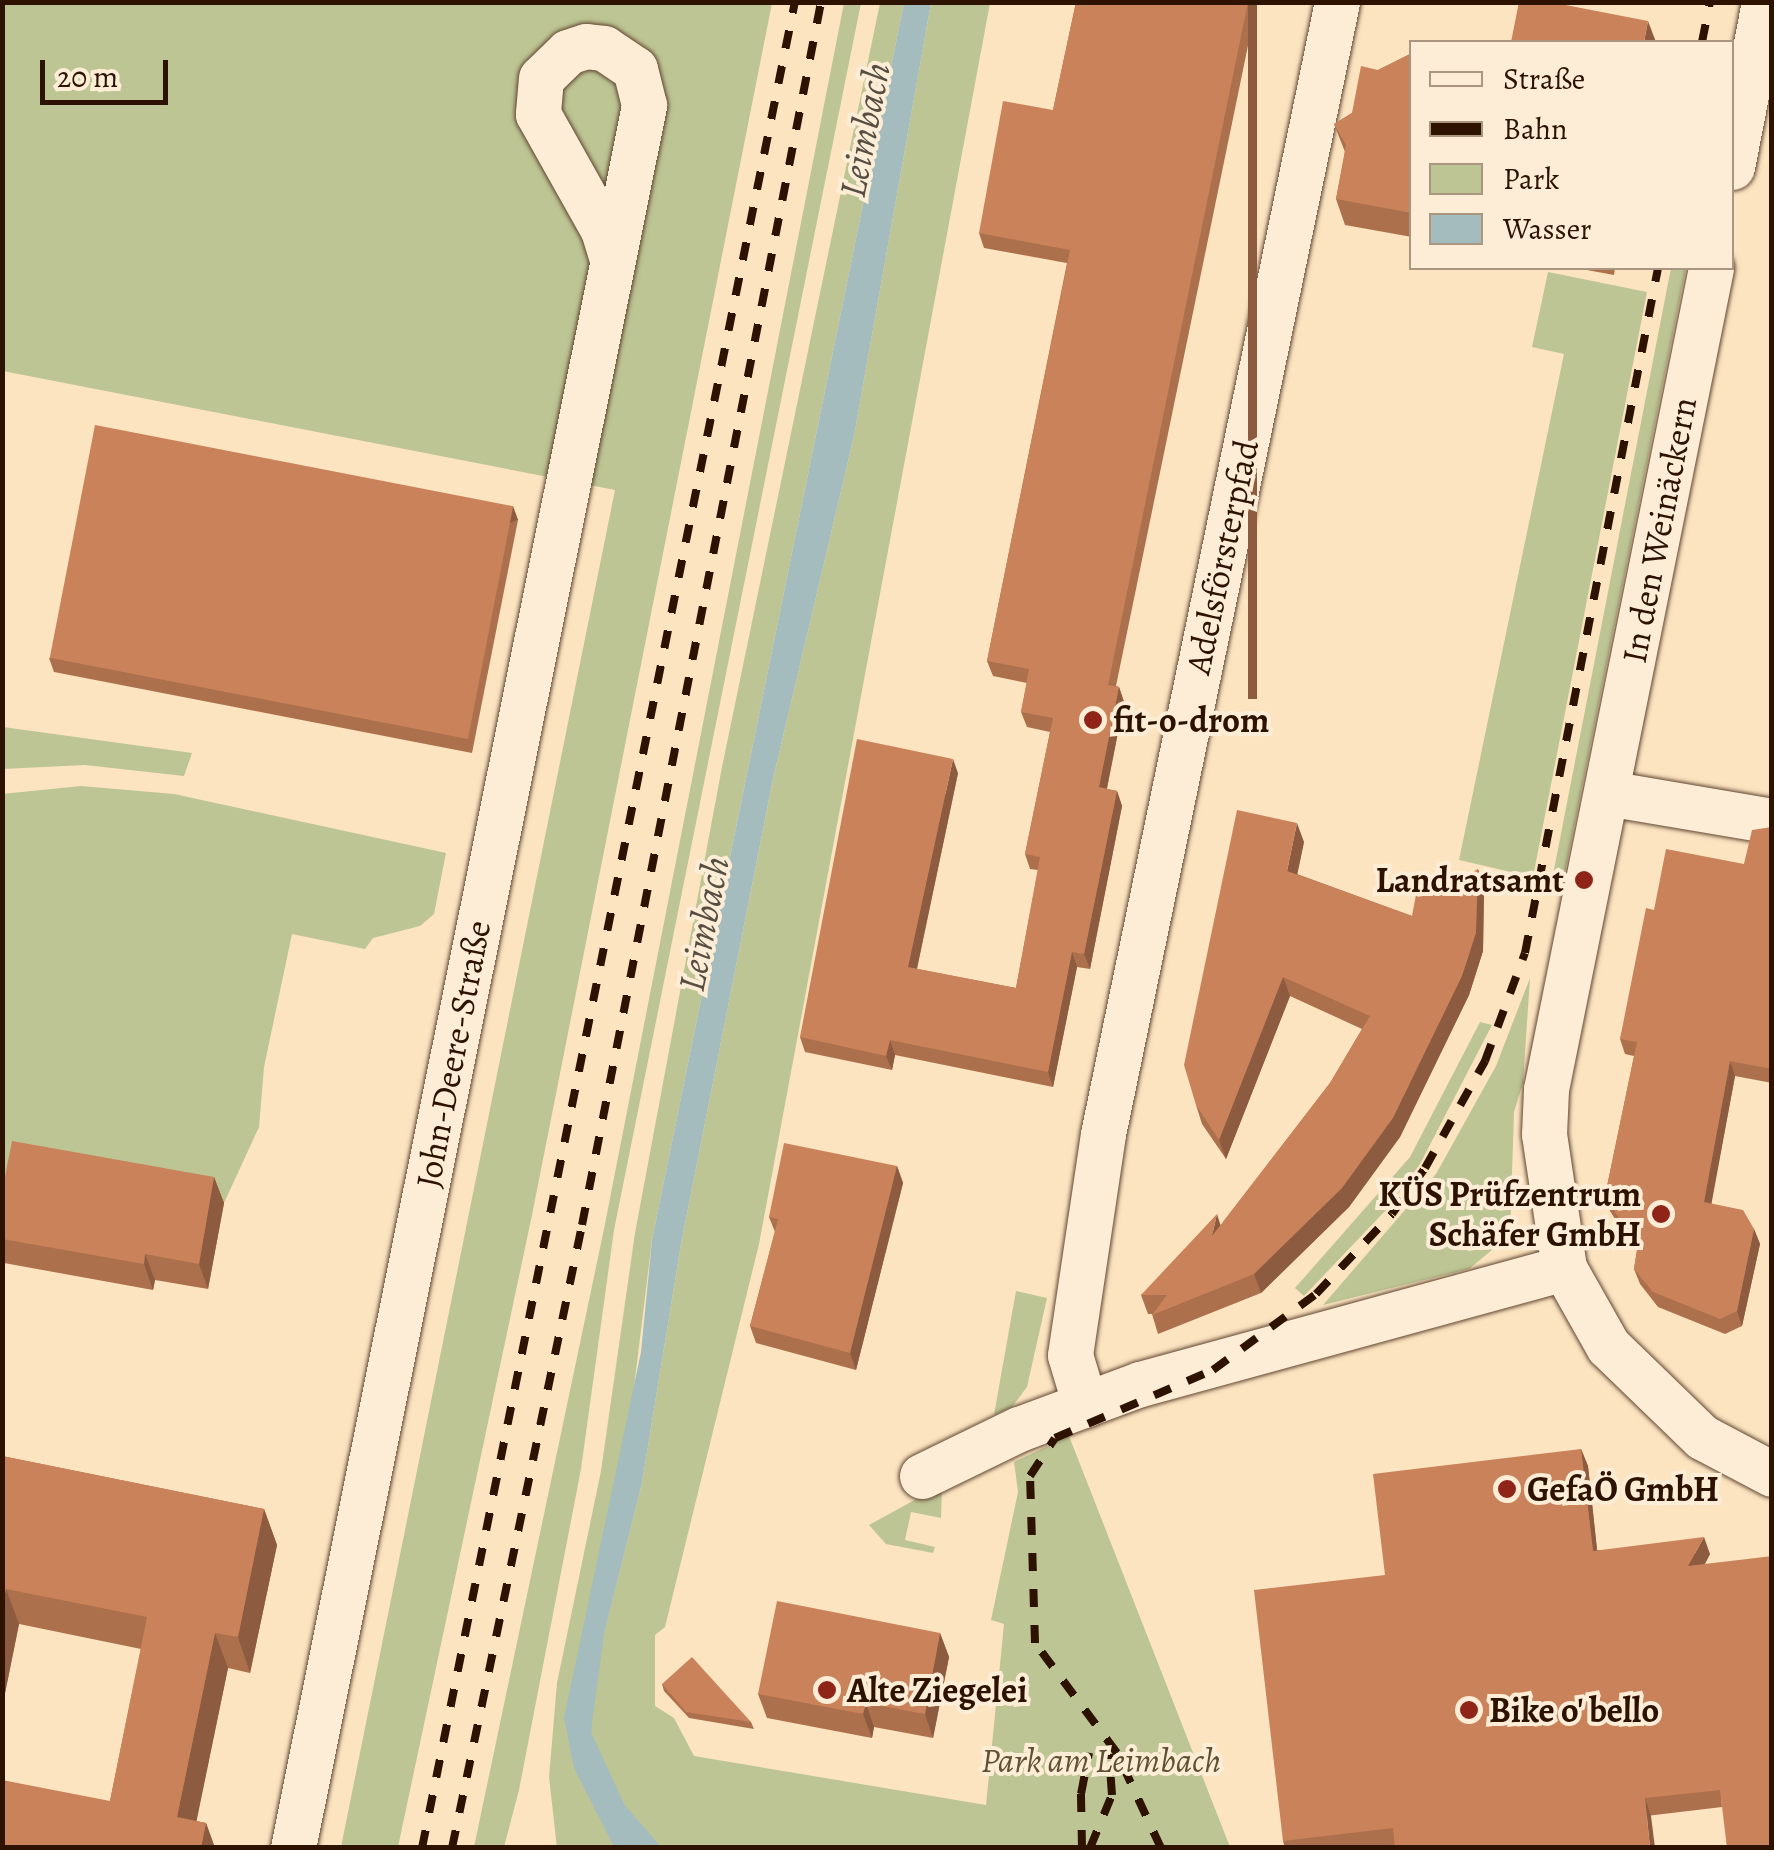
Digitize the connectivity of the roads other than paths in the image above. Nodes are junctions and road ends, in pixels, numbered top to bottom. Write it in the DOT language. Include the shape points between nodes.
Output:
graph roads {
  1 [pos="1337,2"];
  2 [pos="1762,3"];
  3 [pos="1734,156"];
  4 [pos="612,260"];
  5 [pos="1711,270"];
  6 [pos="1606,793"];
  7 [pos="1772,821"];
  8 [pos="1564,1268"];
  9 [pos="1085,1406"];
  10 [pos="1772,1474"];
  11 [pos="922,1476"];
  12 [pos="293,1848"];
  1 -- 9 [label="street, Adelsförsterpfad" via="1103,1134 1070,1355"];
  2 -- 3 [label="street"];
  4 -- 12 [label="street, John-Deere-Straße"];
  5 -- 6 [label="street, In den Weinäckern"];
  6 -- 7 [label="street"];
  6 -- 8 [label="street, In den Weinäckern" via="1546,1089 1547,1183"];
  8 -- 9 [label="street" via="1258,1348"];
  8 -- 10 [label="street, In den Weinäckern" via="1578,1302 1638,1382 1702,1437"];
  9 -- 11 [label="street"];
}
